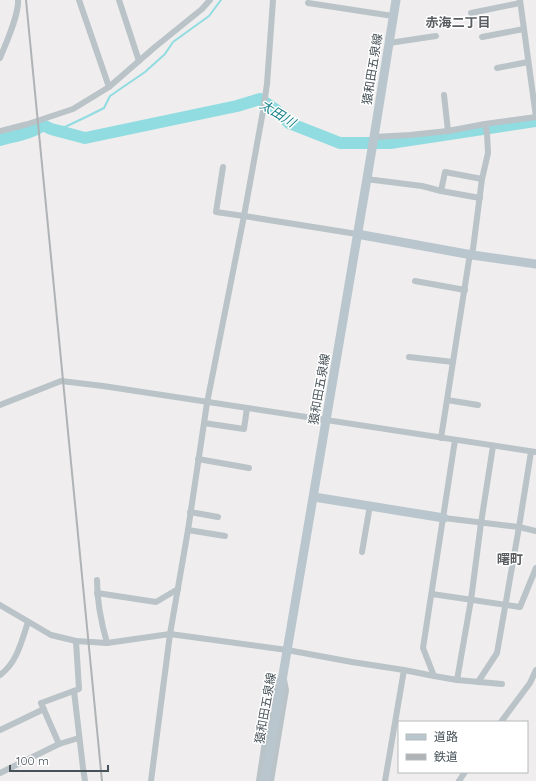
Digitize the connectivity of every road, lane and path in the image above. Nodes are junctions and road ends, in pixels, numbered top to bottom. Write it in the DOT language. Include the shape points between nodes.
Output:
graph roads {
  1 [pos="18,0"];
  2 [pos="79,0"];
  3 [pos="119,0"];
  4 [pos="210,0"];
  5 [pos="273,0"];
  6 [pos="396,0"];
  7 [pos="520,1"];
  8 [pos="308,3"];
  9 [pos="471,13"];
  10 [pos="393,16"];
  11 [pos="524,29"];
  12 [pos="436,36"];
  13 [pos="482,36"];
  14 [pos="388,43"];
  15 [pos="0,58"];
  16 [pos="139,61"];
  17 [pos="529,64"];
  18 [pos="536,65"];
  19 [pos="497,68"];
  20 [pos="109,87"];
  21 [pos="444,95"];
  22 [pos="535,99"];
  23 [pos="536,117"];
  24 [pos="485,124"];
  25 [pos="0,131"];
  26 [pos="448,131"];
  27 [pos="373,142"];
  28 [pos="223,167"];
  29 [pos="366,179"];
  30 [pos="482,179"];
  31 [pos="441,191"];
  32 [pos="480,198"];
  33 [pos="244,216"];
  34 [pos="357,234"];
  35 [pos="472,255"];
  36 [pos="536,264"];
  37 [pos="415,281"];
  38 [pos="465,290"];
  39 [pos="409,357"];
  40 [pos="453,362"];
  41 [pos="447,400"];
  42 [pos="207,403"];
  43 [pos="0,405"];
  44 [pos="478,405"];
  45 [pos="247,408"];
  46 [pos="326,421"];
  47 [pos="204,423"];
  48 [pos="440,438"];
  49 [pos="455,440"];
  50 [pos="494,446"];
  51 [pos="534,452"];
  52 [pos="198,460"];
  53 [pos="249,468"];
  54 [pos="314,497"];
  55 [pos="370,505"];
  56 [pos="190,512"];
  57 [pos="218,517"];
  58 [pos="444,518"];
  59 [pos="481,523"];
  60 [pos="520,527"];
  61 [pos="188,530"];
  62 [pos="536,531"];
  63 [pos="225,536"];
  64 [pos="362,552"];
  65 [pos="536,568"];
  66 [pos="97,580"];
  67 [pos="178,589"];
  68 [pos="97,592"];
  69 [pos="432,594"];
  70 [pos="471,600"];
  71 [pos="0,605"];
  72 [pos="505,605"];
  73 [pos="28,622"];
  74 [pos="170,634"];
  75 [pos="76,641"];
  76 [pos="107,643"];
  77 [pos="287,650"];
  78 [pos="404,670"];
  79 [pos="536,670"];
  80 [pos="0,674"];
  81 [pos="283,675"];
  82 [pos="434,676"];
  83 [pos="458,680"];
  84 [pos="478,682"];
  85 [pos="502,684"];
  86 [pos="74,691"];
  87 [pos="44,709"];
  88 [pos="502,721"];
  89 [pos="0,730"];
  90 [pos="79,738"];
  91 [pos="60,744"];
  92 [pos="0,773"];
  93 [pos="85,781"];
  94 [pos="151,781"];
  95 [pos="259,781"];
  96 [pos="266,781"];
  97 [pos="271,781"];
  98 [pos="385,781"];
  1 -- 15 [label="street" via="17,14"];
  2 -- 20 [label="street"];
  3 -- 16 [label="street"];
  4 -- 16 [label="street"];
  5 -- 33 [label="street" via="264,107"];
  6 -- 10 [label="main road, 猿和田五泉線"];
  7 -- 9 [label="street"];
  7 -- 11 [label="street"];
  8 -- 10 [label="street"];
  10 -- 14 [label="main road, 猿和田五泉線"];
  11 -- 13 [label="street"];
  11 -- 17 [label="street"];
  12 -- 14 [label="street"];
  14 -- 27 [label="main road, 猿和田五泉線"];
  16 -- 20 [label="street"];
  17 -- 18 [label="street"];
  17 -- 19 [label="street"];
  17 -- 22 [label="street"];
  20 -- 25 [label="street" via="73,109"];
  21 -- 26 [label="street"];
  22 -- 23 [label="street"];
  23 -- 24 [label="street"];
  24 -- 26 [label="street"];
  24 -- 30 [label="street" via="488,153"];
  26 -- 27 [label="street"];
  27 -- 29 [label="main road, 猿和田五泉線"];
  28 -- 33 [label="street" via="216,212"];
  29 -- 31 [label="street"];
  29 -- 34 [label="main road, 猿和田五泉線"];
  30 -- 31 [label="street" via="445,172"];
  30 -- 32 [label="street"];
  31 -- 32 [label="street"];
  32 -- 35 [label="street"];
  33 -- 34 [label="street"];
  33 -- 42 [label="street"];
  34 -- 35 [label="main road"];
  34 -- 46 [label="main road, 猿和田五泉線"];
  35 -- 36 [label="main road"];
  35 -- 38 [label="street"];
  37 -- 38 [label="street"];
  38 -- 40 [label="street"];
  39 -- 40 [label="street"];
  40 -- 41 [label="street"];
  41 -- 44 [label="street"];
  41 -- 48 [label="street"];
  42 -- 43 [label="street" via="61,381"];
  42 -- 45 [label="street"];
  42 -- 47 [label="street"];
  45 -- 46 [label="street"];
  45 -- 47 [label="street" via="244,429"];
  46 -- 48 [label="street"];
  46 -- 54 [label="main road, 猿和田五泉線"];
  47 -- 52 [label="street"];
  48 -- 49 [label="street"];
  49 -- 50 [label="street"];
  49 -- 58 [label="street"];
  50 -- 51 [label="street"];
  50 -- 59 [label="street"];
  51 -- 60 [label="street"];
  52 -- 53 [label="street"];
  52 -- 56 [label="street"];
  54 -- 55 [label="main road"];
  54 -- 77 [label="main road, 猿和田五泉線"];
  55 -- 58 [label="main road"];
  55 -- 64 [label="street"];
  56 -- 57 [label="street"];
  56 -- 61 [label="street"];
  58 -- 59 [label="street"];
  58 -- 69 [label="street"];
  59 -- 60 [label="street"];
  59 -- 70 [label="street"];
  60 -- 62 [label="street"];
  60 -- 72 [label="street"];
  61 -- 63 [label="street"];
  61 -- 67 [label="street"];
  65 -- 72 [label="street" via="520,607"];
  66 -- 68 [label="street"];
  67 -- 68 [label="street" via="156,602"];
  67 -- 74 [label="street"];
  68 -- 76 [label="street"];
  69 -- 70 [label="street"];
  69 -- 82 [label="street" via="423,648"];
  70 -- 72 [label="street"];
  70 -- 83 [label="street"];
  71 -- 73 [label="street"];
  72 -- 84 [label="street" via="497,652"];
  73 -- 75 [label="street" via="51,635"];
  73 -- 80 [label="street" via="12,664"];
  74 -- 76 [label="street"];
  74 -- 77 [label="street"];
  74 -- 94 [label="street"];
  75 -- 76 [label="street"];
  75 -- 86 [label="street" via="79,689"];
  77 -- 78 [label="street"];
  77 -- 81 [label="main road, 猿和田五泉線"];
  78 -- 82 [label="street"];
  78 -- 98 [label="street"];
  79 -- 88 [label="street" via="530,683"];
  81 -- 95 [label="street" via="276,687"];
  81 -- 96 [label="main road, 猿和田五泉線"];
  81 -- 97 [label="street" via="286,690"];
  82 -- 83 [label="street"];
  83 -- 84 [label="street"];
  84 -- 85 [label="street"];
  86 -- 87 [label="street" via="41,703"];
  86 -- 90 [label="street"];
  87 -- 89 [label="street"];
  87 -- 91 [label="street"];
  90 -- 91 [label="street"];
  90 -- 93 [label="street"];
  91 -- 92 [label="street"];
}
